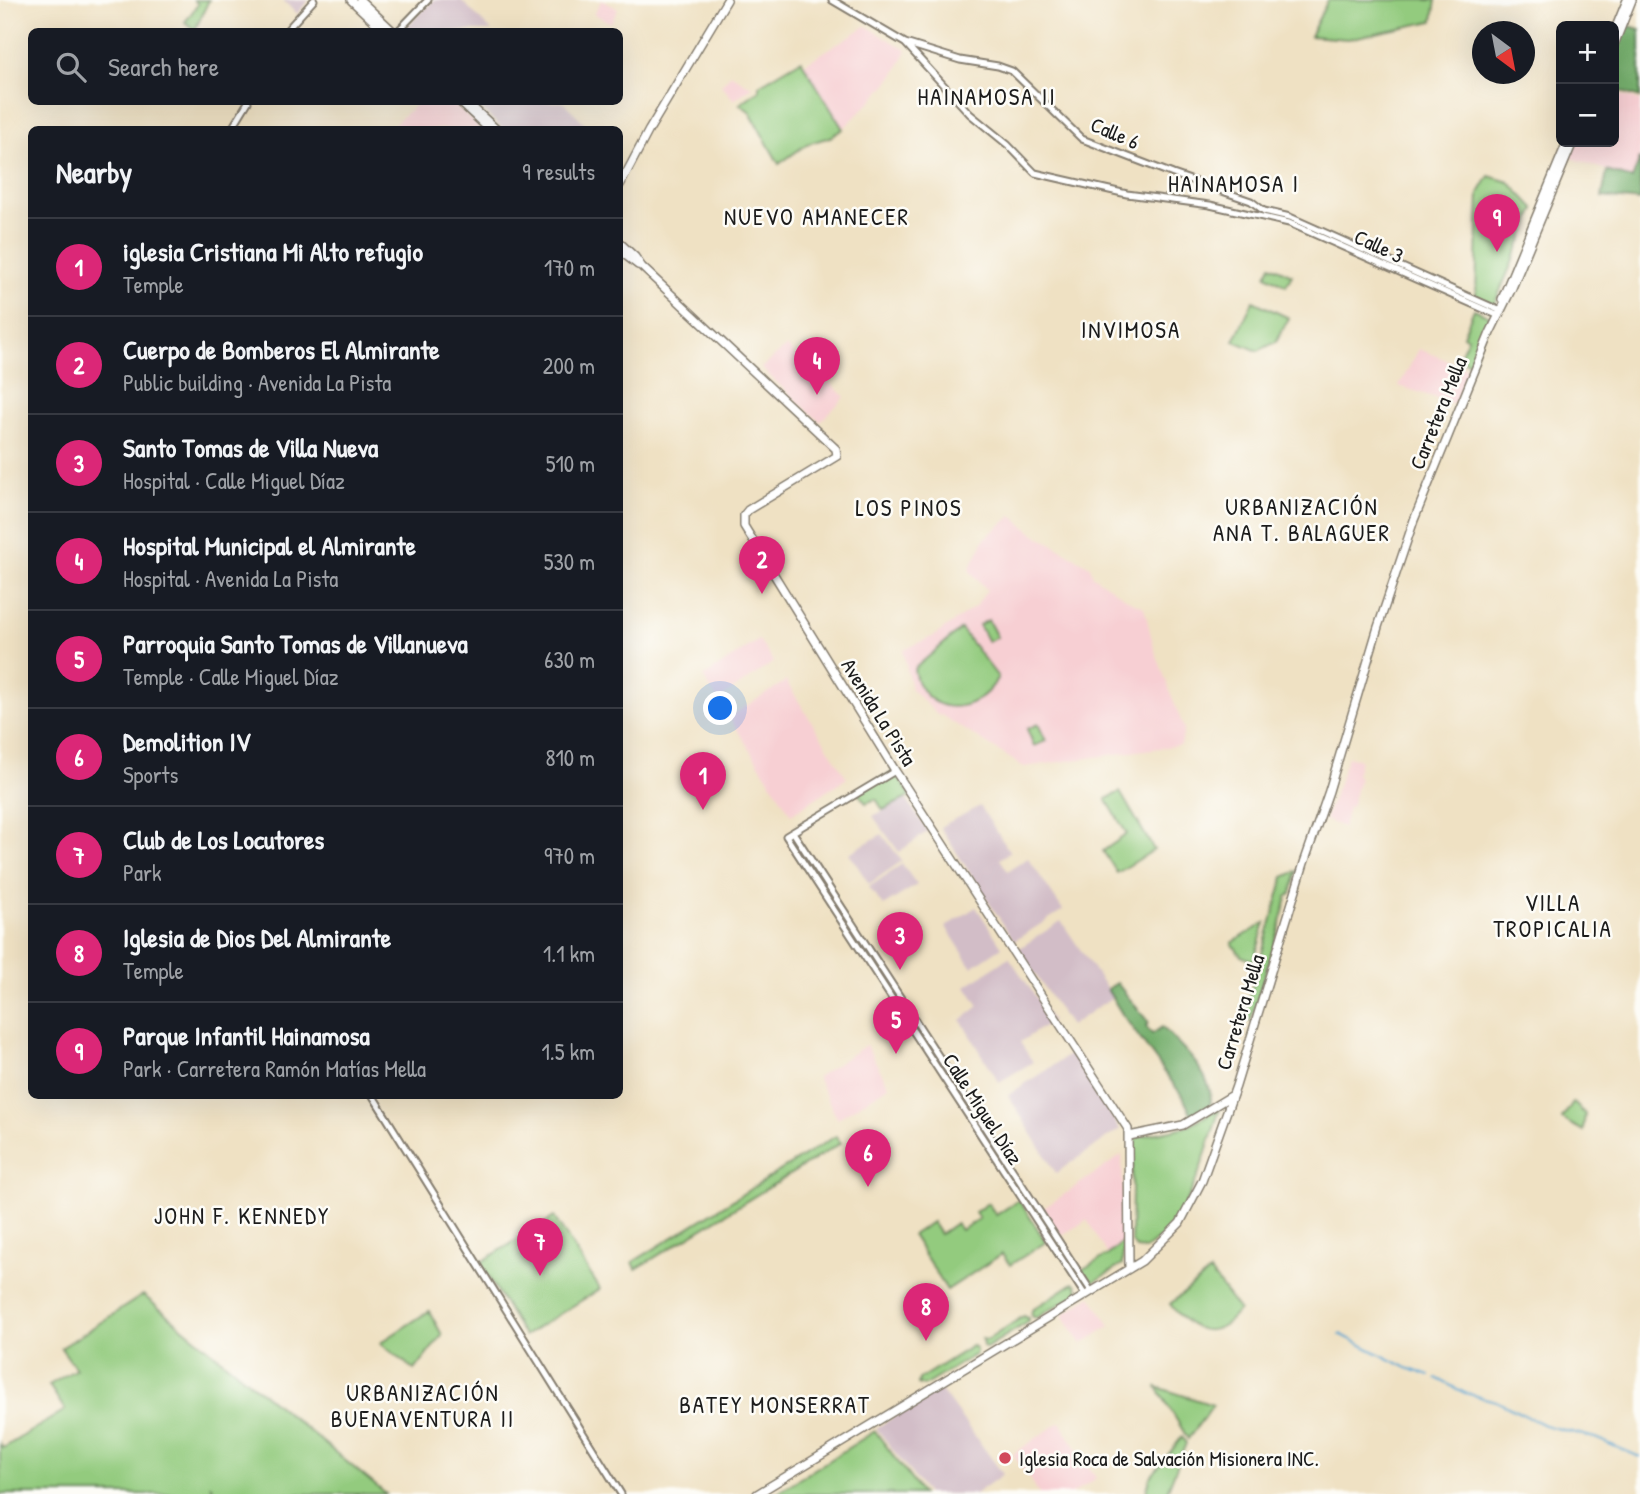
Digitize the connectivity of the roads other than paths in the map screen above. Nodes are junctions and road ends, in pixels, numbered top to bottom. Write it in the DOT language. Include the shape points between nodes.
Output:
graph roads {
  1 [pos="314,0"];
  2 [pos="351,0"];
  3 [pos="360,0"];
  4 [pos="428,0"];
  5 [pos="727,0"];
  6 [pos="832,0"];
  7 [pos="1630,0"];
  8 [pos="1619,22"];
  9 [pos="289,28"];
  10 [pos="381,28"];
  11 [pos="392,28"];
  12 [pos="400,28"];
  13 [pos="1619,31"];
  14 [pos="905,43"];
  15 [pos="246,105"];
  16 [pos="463,105"];
  17 [pos="470,105"];
  18 [pos="233,126"];
  19 [pos="486,126"];
  20 [pos="493,126"];
  21 [pos="1565,147"];
  22 [pos="1571,147"];
  23 [pos="623,179"];
  24 [pos="1251,201"];
  25 [pos="623,246"];
  26 [pos="623,253"];
  27 [pos="642,268"];
  28 [pos="1499,313"];
  29 [pos="895,771"];
  30 [pos="795,831"];
  31 [pos="1232,1096"];
  32 [pos="375,1099"];
  33 [pos="1129,1136"];
  34 [pos="1129,1269"];
  35 [pos="1088,1293"];
  36 [pos="621,1494"];
  37 [pos="757,1494"];
  1 -- 9 [label="street"];
  2 -- 10 [label="main road"];
  3 -- 11 [label="main road"];
  4 -- 12 [label="street"];
  5 -- 23 [label="main road"];
  6 -- 14 [label="street"];
  7 -- 8 [label="main road"];
  7 -- 13 [label="main road"];
  14 -- 24 [label="street, Calle 6" via="1012,71 1082,139"];
  14 -- 28 [label="street, Calle 3" via="970,114 1035,173 1289,223"];
  15 -- 18 [label="street"];
  16 -- 19 [label="main road"];
  17 -- 20 [label="main road"];
  21 -- 28 [label="main road"];
  22 -- 28 [label="main road"];
  24 -- 28 [label="street, Calle 3" via="1264,211 1290,217"];
  25 -- 27 [label="main road, Avenida La Pista"];
  26 -- 27 [label="main road, Avenida La Pista"];
  27 -- 29 [label="main road, Avenida La Pista" via="836,449 837,456 748,510 742,521"];
  28 -- 31 [label="main road, Carretera Mella" via="1389,590"];
  29 -- 30 [label="street"];
  29 -- 33 [label="main road, Avenida La Pista"];
  30 -- 35 [label="street, Calle Miguel Díaz"];
  30 -- 35 [label="street, Calle Miguel Díaz" via="786,836"];
  31 -- 33 [label="main road" via="1183,1125"];
  31 -- 34 [label="main road, Carretera Mella" via="1202,1181 1184,1216 1149,1256"];
  32 -- 36 [label="street"];
  33 -- 34 [label="main road, Avenida La Pista"];
  34 -- 35 [label="main road, Carretera Mella"];
  35 -- 37 [label="main road, Carretera Mella"];
}
